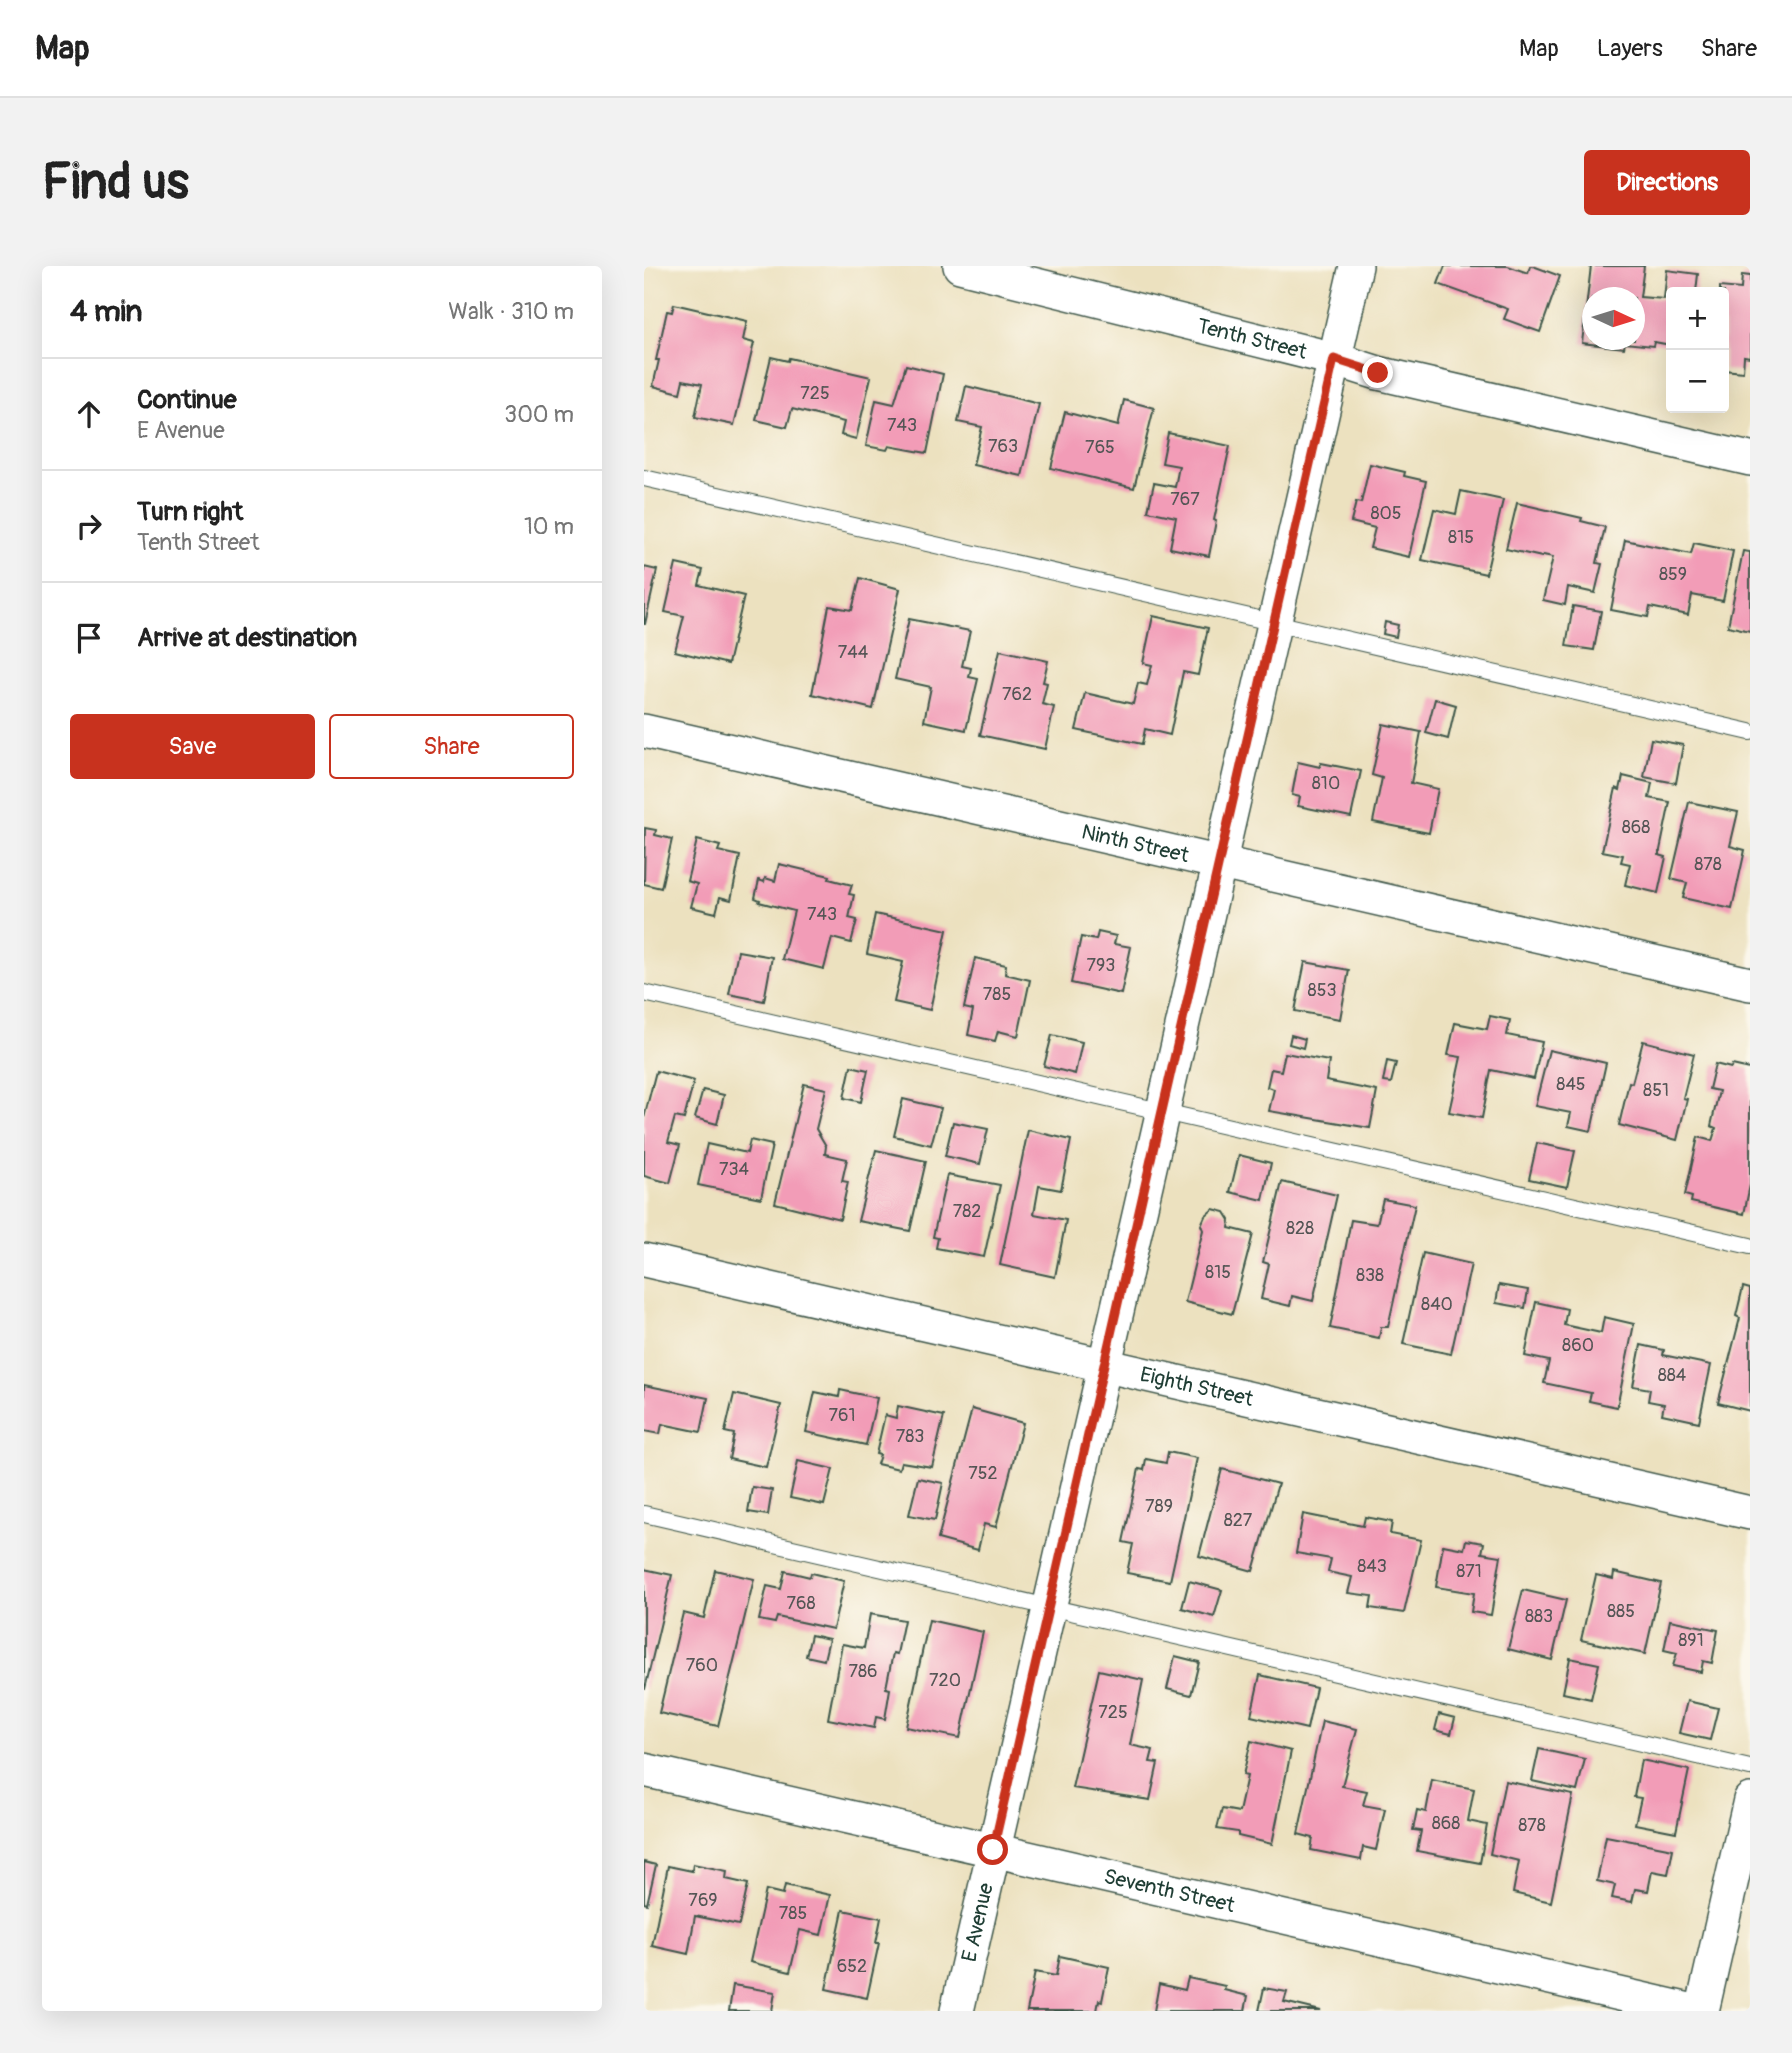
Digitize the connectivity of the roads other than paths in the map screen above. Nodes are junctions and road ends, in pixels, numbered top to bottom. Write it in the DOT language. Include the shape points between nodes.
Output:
graph roads {
  1 [pos="960,266"];
  2 [pos="1356,266"];
  3 [pos="1334,359"];
  4 [pos="1750,459"];
  5 [pos="644,478"];
  6 [pos="1273,623"];
  7 [pos="644,731"];
  8 [pos="1750,732"];
  9 [pos="1219,863"];
  10 [pos="1750,985"];
  11 [pos="644,993"];
  12 [pos="1162,1112"];
  13 [pos="1750,1246"];
  14 [pos="644,1260"];
  15 [pos="1104,1366"];
  16 [pos="1750,1513"];
  17 [pos="644,1514"];
  18 [pos="1049,1607"];
  19 [pos="1750,1768"];
  20 [pos="644,1770"];
  21 [pos="1750,1800"];
  22 [pos="993,1850"];
  23 [pos="957,2011"];
  24 [pos="1694,2011"];
  25 [pos="1702,2011"];
  1 -- 3 [label="street, Tenth Street"];
  2 -- 3 [label="street, E Avenue"];
  3 -- 4 [label="street, Tenth Street"];
  3 -- 6 [label="street, E Avenue"];
  5 -- 6 [label="lane"];
  6 -- 8 [label="lane"];
  6 -- 9 [label="street, E Avenue"];
  7 -- 9 [label="street, Ninth Street"];
  9 -- 10 [label="street, Ninth Street"];
  9 -- 12 [label="street, E Avenue"];
  11 -- 12 [label="lane"];
  12 -- 13 [label="lane"];
  12 -- 15 [label="street, E Avenue"];
  14 -- 15 [label="street, Eighth Street"];
  15 -- 16 [label="street, Eighth Street"];
  15 -- 18 [label="street, E Avenue"];
  17 -- 18 [label="lane"];
  18 -- 19 [label="lane"];
  18 -- 22 [label="street, E Avenue"];
  20 -- 22 [label="street, Seventh Street"];
  21 -- 25 [label="street"];
  22 -- 23 [label="street, E Avenue"];
  22 -- 24 [label="street, Seventh Street"];
}
